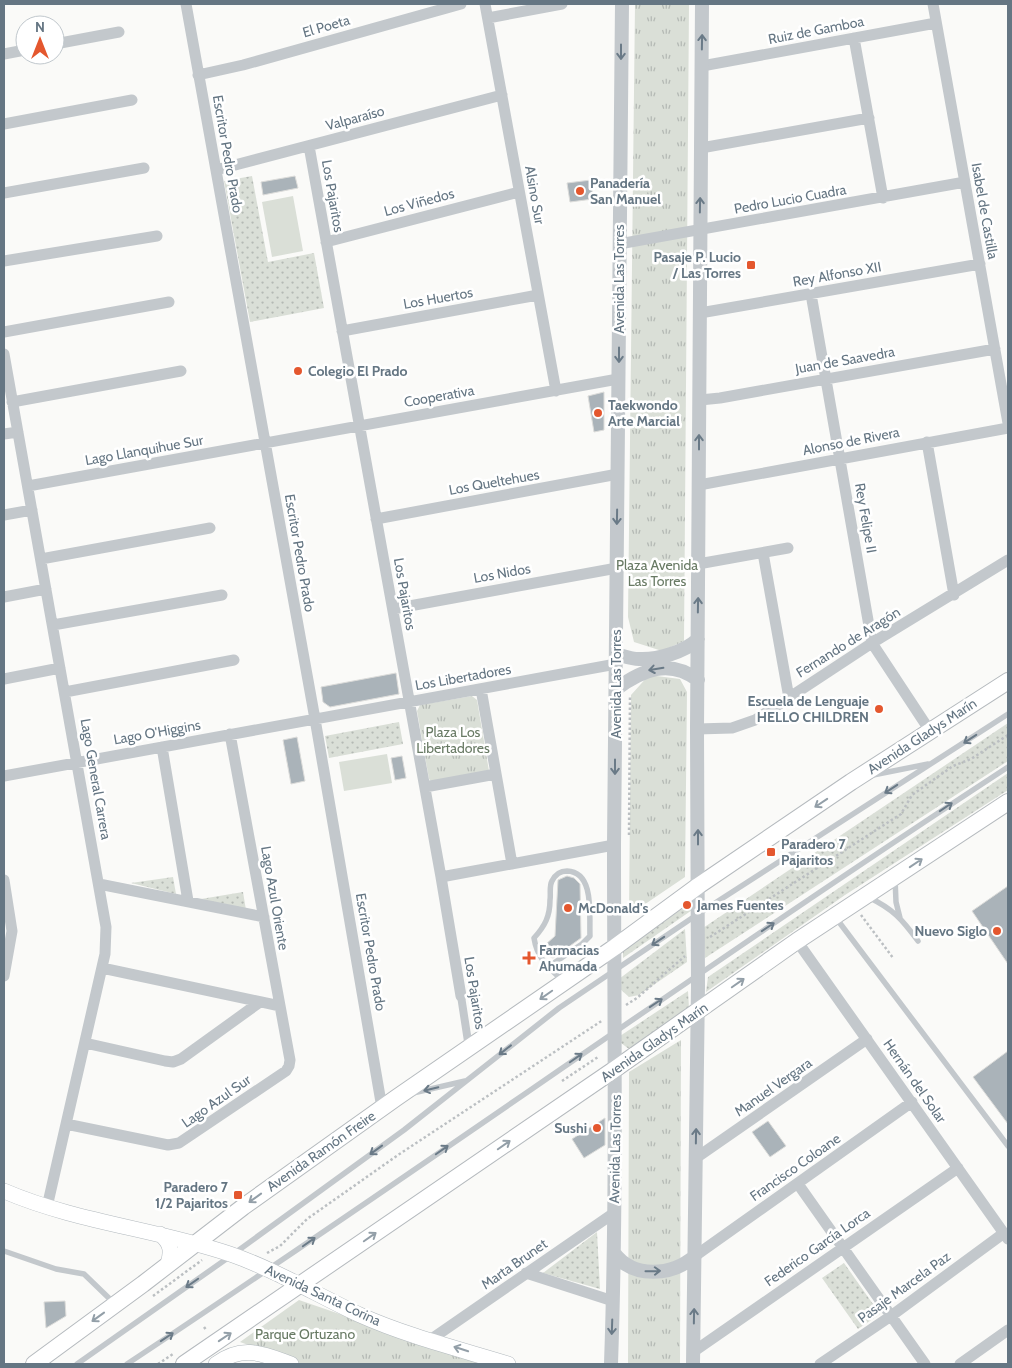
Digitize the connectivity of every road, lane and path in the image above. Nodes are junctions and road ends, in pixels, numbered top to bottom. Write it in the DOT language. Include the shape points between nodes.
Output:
graph roads {
  1 [pos="186,4"];
  2 [pos="461,4"];
  3 [pos="485,4"];
  4 [pos="562,4"];
  5 [pos="622,4"];
  6 [pos="702,4"];
  7 [pos="933,4"];
  8 [pos="488,18"];
  9 [pos="936,23"];
  10 [pos="120,32"];
  11 [pos="854,38"];
  12 [pos="65,42"];
  13 [pos="702,66"];
  14 [pos="198,75"];
  15 [pos="502,95"];
  16 [pos="132,100"];
  17 [pos="869,118"];
  18 [pos="4,124"];
  19 [pos="309,146"];
  20 [pos="701,148"];
  21 [pos="144,168"];
  22 [pos="216,170"];
  23 [pos="965,182"];
  24 [pos="519,192"];
  25 [pos="4,194"];
  26 [pos="883,198"];
  27 [pos="700,231"];
  28 [pos="157,236"];
  29 [pos="326,242"];
  30 [pos="620,244"];
  31 [pos="4,261"];
  32 [pos="980,264"];
  33 [pos="810,294"];
  34 [pos="538,295"];
  35 [pos="169,302"];
  36 [pos="700,313"];
  37 [pos="342,331"];
  38 [pos="4,332"];
  39 [pos="995,348"];
  40 [pos="4,354"];
  41 [pos="182,371"];
  42 [pos="618,379"];
  43 [pos="826,379"];
  44 [pos="556,391"];
  45 [pos="700,400"];
  46 [pos="12,402"];
  47 [pos="1008,423"];
  48 [pos="360,426"];
  49 [pos="1008,428"];
  50 [pos="18,432"];
  51 [pos="4,434"];
  52 [pos="927,442"];
  53 [pos="265,443"];
  54 [pos="841,458"];
  55 [pos="618,474"];
  56 [pos="699,485"];
  57 [pos="28,486"];
  58 [pos="32,510"];
  59 [pos="4,515"];
  60 [pos="376,519"];
  61 [pos="210,528"];
  62 [pos="788,548"];
  63 [pos="763,553"];
  64 [pos="41,559"];
  65 [pos="1008,560"];
  66 [pos="698,564"];
  67 [pos="617,568"];
  68 [pos="46,589"];
  69 [pos="222,595"];
  70 [pos="954,595"];
  71 [pos="4,597"];
  72 [pos="393,609"];
  73 [pos="52,625"];
  74 [pos="698,639"];
  75 [pos="872,643"];
  76 [pos="616,659"];
  77 [pos="234,660"];
  78 [pos="60,668"];
  79 [pos="4,678"];
  80 [pos="698,680"];
  81 [pos="1008,681"];
  82 [pos="481,689"];
  83 [pos="616,689"];
  84 [pos="65,692"];
  85 [pos="789,698"];
  86 [pos="409,702"];
  87 [pos="1008,714"];
  88 [pos="315,719"];
  89 [pos="697,729"];
  90 [pos="930,731"];
  91 [pos="230,734"];
  92 [pos="1008,735"];
  93 [pos="162,747"];
  94 [pos="77,762"];
  95 [pos="932,763"];
  96 [pos="1008,767"];
  97 [pos="496,774"];
  98 [pos="4,776"];
  99 [pos="851,782"];
  100 [pos="425,787"];
  101 [pos="1008,802"];
  102 [pos="614,845"];
  103 [pos="512,864"];
  104 [pos="895,877"];
  105 [pos="441,878"];
  106 [pos="4,880"];
  107 [pos="99,884"];
  108 [pos="698,886"];
  109 [pos="859,900"];
  110 [pos="188,901"];
  111 [pos="698,914"];
  112 [pos="834,916"];
  113 [pos="264,917"];
  114 [pos="900,918"];
  115 [pos="797,941"];
  116 [pos="918,941"];
  117 [pos="698,944"];
  118 [pos="615,947"];
  119 [pos="893,958"];
  120 [pos="548,967"];
  121 [pos="102,968"];
  122 [pos="615,970"];
  123 [pos="698,974"];
  124 [pos="4,976"];
  125 [pos="564,982"];
  126 [pos="460,996"];
  127 [pos="260,1002"];
  128 [pos="280,1006"];
  129 [pos="698,1011"];
  130 [pos="615,1012"];
  131 [pos="616,1030"];
  132 [pos="867,1039"];
  133 [pos="84,1042"];
  134 [pos="469,1048"];
  135 [pos="598,1057"];
  136 [pos="289,1066"];
  137 [pos="615,1069"];
  138 [pos="467,1080"];
  139 [pos="562,1081"];
  140 [pos="396,1098"];
  141 [pos="912,1102"];
  142 [pos="382,1108"];
  143 [pos="66,1124"];
  144 [pos="1008,1146"];
  145 [pos="696,1158"];
  146 [pos="958,1168"];
  147 [pos="798,1184"];
  148 [pos="4,1191"];
  149 [pos="47,1207"];
  150 [pos="614,1213"];
  151 [pos="160,1234"];
  152 [pos="1006,1236"];
  153 [pos="195,1243"];
  154 [pos="843,1247"];
  155 [pos="4,1251"];
  156 [pos="262,1253"];
  157 [pos="614,1253"];
  158 [pos="232,1255"];
  159 [pos="695,1256"];
  160 [pos="206,1258"];
  161 [pos="168,1264"];
  162 [pos="268,1270"];
  163 [pos="526,1273"];
  164 [pos="302,1284"];
  165 [pos="153,1296"];
  166 [pos="613,1300"];
  167 [pos="115,1305"];
  168 [pos="891,1316"];
  169 [pos="204,1327"];
  170 [pos="1008,1330"];
  171 [pos="207,1332"];
  172 [pos="430,1340"];
  173 [pos="693,1358"];
  174 [pos="179,1359"];
  175 [pos="34,1364"];
  176 [pos="77,1364"];
  177 [pos="127,1364"];
  178 [pos="158,1364"];
  179 [pos="216,1364"];
  180 [pos="291,1364"];
  181 [pos="508,1364"];
  182 [pos="611,1364"];
  183 [pos="820,1364"];
  184 [pos="925,1364"];
  185 [pos="960,1364"];
  1 -- 14 [label="street, Escritor Pedro Prado"];
  2 -- 14 [label="street, El Poeta"];
  3 -- 8 [label="street, Alsino Sur"];
  4 -- 8 [label="street"];
  5 -- 30 [label="street, Avenida Las Torres, one-way"];
  13 -- 6 [label="street, one-way"];
  7 -- 9 [label="street, Isabel de Castilla"];
  8 -- 15 [label="street, Alsino Sur"];
  9 -- 11 [label="street, Ruiz de Gamboa"];
  9 -- 23 [label="street, Isabel de Castilla"];
  10 -- 12 [label="street"];
  11 -- 13 [label="street, Ruiz de Gamboa"];
  11 -- 17 [label="street"];
  13 -- 20 [label="street"];
  14 -- 22 [label="street, Escritor Pedro Prado"];
  15 -- 19 [label="street, Valparaíso"];
  15 -- 24 [label="street, Alsino Sur"];
  16 -- 18 [label="street"];
  17 -- 20 [label="street"];
  17 -- 26 [label="street"];
  19 -- 22 [label="street, Valparaíso"];
  19 -- 29 [label="street, Los Pajaritos"];
  27 -- 20 [label="street, one-way"];
  21 -- 25 [label="street"];
  22 -- 53 [label="street, Escritor Pedro Prado"];
  23 -- 26 [label="street, Pedro Lucio Cuadra"];
  23 -- 32 [label="street, Isabel de Castilla"];
  24 -- 29 [label="street, Los Viñedos"];
  24 -- 34 [label="street, Alsino Sur"];
  26 -- 27 [label="street, Pedro Lucio Cuadra"];
  27 -- 30 [label="street, Pedro Lucio Cuadra"];
  27 -- 36 [label="street"];
  28 -- 31 [label="street"];
  29 -- 37 [label="street, Los Pajaritos"];
  30 -- 42 [label="street, Avenida Las Torres, one-way"];
  32 -- 33 [label="street, Rey Alfonso XII"];
  32 -- 39 [label="street, Isabel de Castilla"];
  33 -- 36 [label="street, Rey Alfonso XII"];
  33 -- 43 [label="street, Rey Felipe II"];
  34 -- 37 [label="street, Los Huertos"];
  34 -- 44 [label="street, Alsino Sur"];
  35 -- 38 [label="street"];
  36 -- 45 [label="street"];
  37 -- 48 [label="street, Los Pajaritos"];
  39 -- 43 [label="street, Juan de Saavedra"];
  39 -- 47 [label="street, Isabel de Castilla"];
  40 -- 46 [label="street, Lago General Carrera"];
  41 -- 46 [label="street"];
  42 -- 44 [label="street, Cooperativa"];
  42 -- 55 [label="street, Avenida Las Torres"];
  43 -- 45 [label="street, Juan de Saavedra"];
  43 -- 54 [label="street, Rey Felipe II"];
  44 -- 48 [label="street, Cooperativa"];
  56 -- 45 [label="street, one-way"];
  46 -- 50 [label="street, Lago General Carrera"];
  48 -- 53 [label="street, Cooperativa"];
  48 -- 60 [label="street, Los Pajaritos"];
  49 -- 52 [label="street, Alonso de Rivera"];
  50 -- 51 [label="street"];
  50 -- 57 [label="street, Lago General Carrera"];
  52 -- 54 [label="street, Alonso de Rivera"];
  52 -- 70 [label="street"];
  53 -- 57 [label="street, Lago Llanquihue Sur"];
  53 -- 88 [label="street, Escritor Pedro Prado"];
  54 -- 56 [label="street, Alonso de Rivera"];
  54 -- 75 [label="street, Rey Felipe II"];
  55 -- 60 [label="street, Los Queltehues"];
  55 -- 67 [label="street, Avenida Las Torres, one-way"];
  56 -- 66 [label="street"];
  57 -- 58 [label="street, Lago General Carrera"];
  58 -- 59 [label="street"];
  58 -- 64 [label="street, Lago General Carrera"];
  60 -- 72 [label="street, Los Pajaritos"];
  61 -- 64 [label="street"];
  62 -- 63 [label="street"];
  63 -- 66 [label="street"];
  63 -- 85 [label="street"];
  64 -- 68 [label="street, Lago General Carrera"];
  65 -- 70 [label="street, Fernando de Aragón"];
  74 -- 66 [label="street, one-way"];
  67 -- 72 [label="street, Los Nidos"];
  67 -- 76 [label="street, Avenida Las Torres"];
  68 -- 71 [label="street"];
  68 -- 73 [label="street, Lago General Carrera"];
  69 -- 73 [label="street"];
  70 -- 75 [label="street, Fernando de Aragón"];
  72 -- 86 [label="street, Los Pajaritos"];
  73 -- 78 [label="street, Lago General Carrera"];
  74 -- 76 [label="street" via="684,649 653,658"];
  74 -- 80 [label="street"];
  75 -- 85 [label="street, Fernando de Aragón"];
  75 -- 90 [label="street, Rey Felipe II"];
  76 -- 82 [label="street, Los Libertadores"];
  76 -- 83 [label="street, Avenida Las Torres"];
  77 -- 84 [label="street"];
  78 -- 79 [label="street"];
  78 -- 84 [label="street, Lago General Carrera"];
  80 -- 83 [label="street, one-way" via="683,671 667,668 638,675"];
  80 -- 89 [label="street"];
  81 -- 90 [label="main road, Avenida Gladys Marín"];
  82 -- 86 [label="street, Los Libertadores"];
  82 -- 97 [label="street"];
  83 -- 102 [label="street, Avenida Las Torres, one-way"];
  84 -- 94 [label="street, Lago General Carrera"];
  85 -- 89 [label="street, Fernando de Aragón" via="748,724"];
  86 -- 88 [label="street, Los Libertadores"];
  86 -- 100 [label="street, Los Pajaritos"];
  87 -- 95 [label="lane, one-way"];
  88 -- 91 [label="street, Lago O'Higgins"];
  88 -- 142 [label="street, Escritor Pedro Prado"];
  108 -- 89 [label="street, one-way"];
  90 -- 99 [label="main road, Avenida Gladys Marín"];
  91 -- 93 [label="street, Lago O'Higgins"];
  91 -- 113 [label="street, Lago Azul Oriente"];
  92 -- 117 [label="path" via="971,759 953,766 912,795 901,814"];
  93 -- 94 [label="street, Lago O'Higgins"];
  93 -- 110 [label="street"];
  94 -- 98 [label="street, Lago O'Higgins"];
  94 -- 107 [label="street, Lago General Carrera"];
  95 -- 99 [label="lane"];
  95 -- 111 [label="lane, one-way"];
  123 -- 96 [label="lane, one-way"];
  97 -- 100 [label="street"];
  97 -- 103 [label="street"];
  99 -- 108 [label="main road, Avenida Gladys Marín, one-way"];
  100 -- 105 [label="street, Los Pajaritos"];
  104 -- 101 [label="main road, Avenida Gladys Marín, one-way"];
  102 -- 103 [label="street"];
  102 -- 118 [label="street, Avenida Las Torres"];
  103 -- 105 [label="street"];
  104 -- 109 [label="main road, Avenida Gladys Marín"];
  104 -- 114 [label="lane"];
  105 -- 126 [label="street, Los Pajaritos"];
  106 -- 124 [label="street" via="12,931"];
  107 -- 110 [label="street"];
  107 -- 121 [label="street, Lago General Carrera" via="107,936"];
  108 -- 111 [label="street"];
  108 -- 118 [label="main road, Avenida Gladys Marín"];
  109 -- 112 [label="main road, Avenida Gladys Marín"];
  109 -- 114 [label="lane" via="884,905"];
  109 -- 119 [label="path"];
  110 -- 113 [label="street"];
  111 -- 117 [label="street"];
  111 -- 122 [label="lane, one-way"];
  112 -- 115 [label="main road, Avenida Gladys Marín"];
  112 -- 144 [label="lane"];
  113 -- 128 [label="street, Lago Azul Oriente"];
  114 -- 116 [label="lane"];
  129 -- 115 [label="main road, Avenida Gladys Marín, one-way"];
  115 -- 132 [label="street, Hernán del Solar"];
  117 -- 123 [label="street"];
  117 -- 130 [label="path" via="637,998"];
  118 -- 122 [label="street, Avenida Las Torres"];
  118 -- 125 [label="main road, Avenida Ramón Freire"];
  120 -- 120 [label="lane" via="536,950 534,938 547,921 551,883 556,874 565,871 577,873 585,880 587,889 590,936"];
  120 -- 125 [label="lane"];
  121 -- 127 [label="street"];
  121 -- 133 [label="street, Lago General Carrera"];
  122 -- 130 [label="street, Avenida Las Torres"];
  122 -- 138 [label="lane, one-way" via="559,1008"];
  123 -- 129 [label="street"];
  131 -- 123 [label="lane, one-way"];
  125 -- 134 [label="main road, Avenida Ramón Freire, one-way"];
  126 -- 134 [label="street, Los Pajaritos"];
  127 -- 128 [label="street"];
  127 -- 133 [label="street" via="173,1062"];
  128 -- 136 [label="street, Lago Azul Oriente"];
  129 -- 137 [label="main road, Avenida Gladys Marín"];
  145 -- 129 [label="street, one-way"];
  130 -- 131 [label="street, Avenida Las Torres"];
  130 -- 156 [label="path" via="398,1155 307,1219 273,1251"];
  131 -- 137 [label="street, Avenida Las Torres"];
  162 -- 131 [label="lane, one-way"];
  132 -- 141 [label="street, Hernán del Solar"];
  132 -- 145 [label="street, Manuel Vergara"];
  133 -- 143 [label="street, Lago General Carrera"];
  134 -- 140 [label="main road, Avenida Ramón Freire"];
  135 -- 139 [label="path"];
  136 -- 143 [label="street, Lago Azul Sur" via="180,1143 168,1145"];
  137 -- 150 [label="street, Avenida Las Torres"];
  164 -- 137 [label="main road, Avenida Gladys Marín, one-way"];
  138 -- 140 [label="lane, one-way"];
  138 -- 158 [label="lane, one-way"];
  140 -- 142 [label="main road, Avenida Ramón Freire"];
  141 -- 146 [label="street, Hernán del Solar"];
  141 -- 147 [label="street, Francisco Coloane"];
  142 -- 153 [label="main road, Avenida Ramón Freire, one-way"];
  143 -- 149 [label="street, Lago General Carrera"];
  145 -- 159 [label="street"];
  146 -- 152 [label="street, Hernán del Solar"];
  146 -- 154 [label="street, Federico García Lorca"];
  147 -- 154 [label="street"];
  147 -- 159 [label="street, Francisco Coloane"];
  148 -- 149 [label="main road, Avenida Santa Corina"];
  149 -- 151 [label="main road, Avenida Santa Corina"];
  150 -- 157 [label="street, Avenida Las Torres"];
  150 -- 163 [label="street, Marta Brunet"];
  151 -- 153 [label="main road, Avenida Santa Corina"];
  151 -- 161 [label="main road" via="170,1245"];
  152 -- 168 [label="street, Pasaje Marcela Paz"];
  153 -- 158 [label="main road, Avenida Santa Corina"];
  153 -- 161 [label="main road, Avenida Ramón Freire"];
  154 -- 168 [label="street"];
  154 -- 173 [label="street, Federico García Lorca"];
  155 -- 167 [label="lane" via="56,1269 84,1274"];
  157 -- 159 [label="street, one-way" via="628,1266 645,1271 672,1270"];
  157 -- 166 [label="street, Avenida Las Torres"];
  158 -- 162 [label="main road, Avenida Santa Corina"];
  158 -- 176 [label="lane, one-way"];
  173 -- 159 [label="street, one-way"];
  160 -- 165 [label="path"];
  161 -- 167 [label="main road, Avenida Ramón Freire"];
  162 -- 164 [label="main road, Avenida Santa Corina"];
  177 -- 162 [label="lane, one-way"];
  163 -- 166 [label="street"];
  163 -- 172 [label="street, Marta Brunet"];
  164 -- 172 [label="main road, Avenida Santa Corina" via="362,1316"];
  174 -- 164 [label="main road, Avenida Gladys Marín, one-way"];
  166 -- 182 [label="street, Avenida Las Torres, one-way"];
  167 -- 175 [label="main road, Avenida Ramón Freire, one-way"];
  168 -- 183 [label="street, Pasaje Marcela Paz"];
  168 -- 184 [label="street"];
  169 -- 171 [label="path"];
  170 -- 185 [label="street"];
  181 -- 172 [label="main road, Avenida Santa Corina, one-way"];
  174 -- 178 [label="path"];
  179 -- 180 [label="main road" via="234,1354 248,1352"];
}
